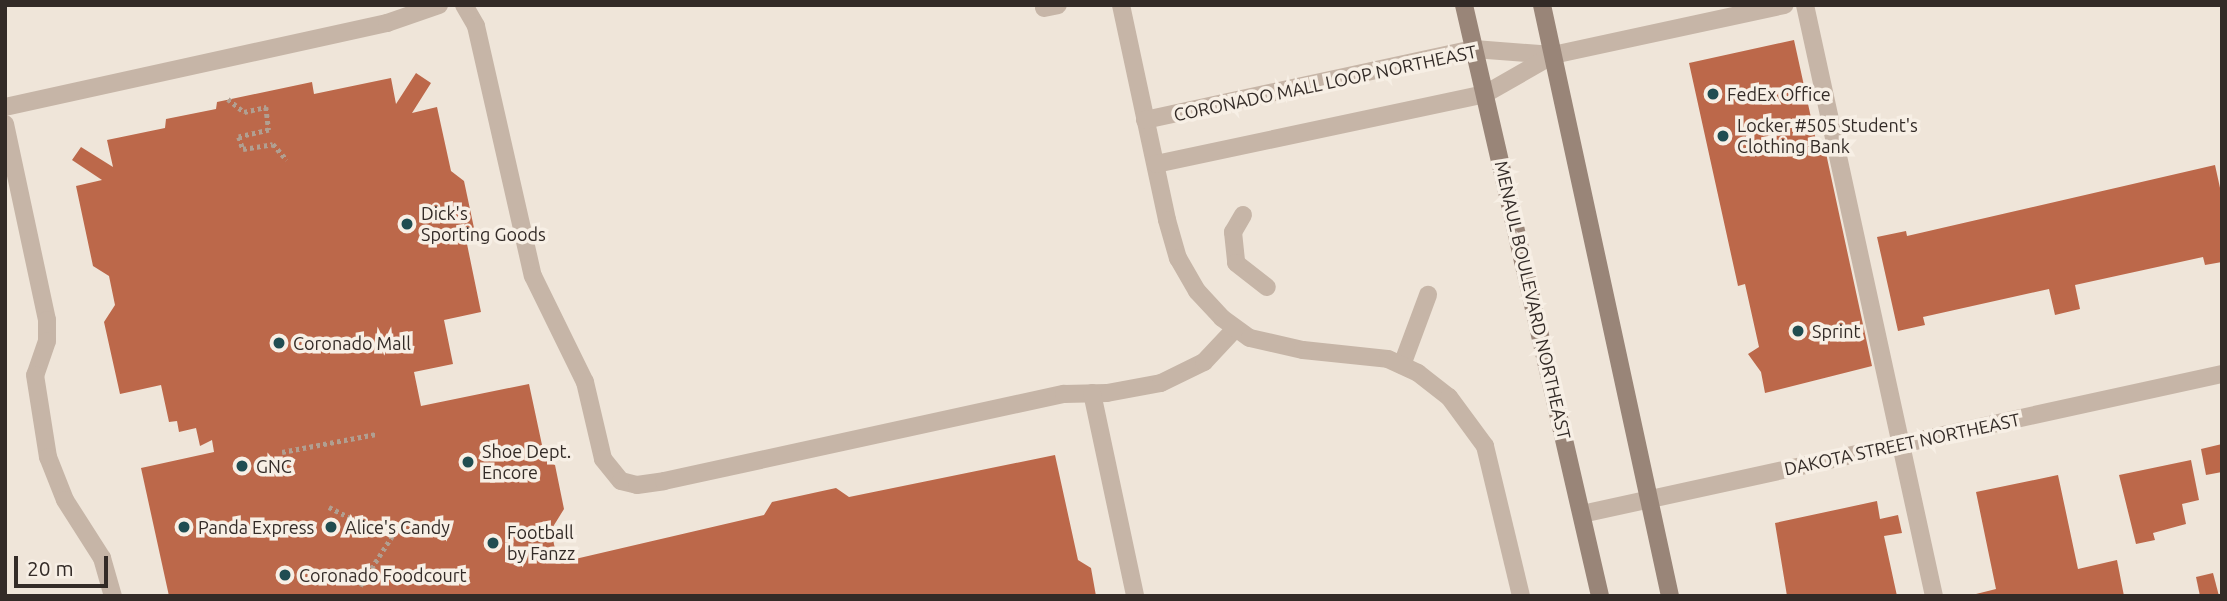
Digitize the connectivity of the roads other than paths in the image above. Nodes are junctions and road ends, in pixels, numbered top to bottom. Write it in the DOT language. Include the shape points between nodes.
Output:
graph roads {
  1 [pos="439,5"];
  2 [pos="464,5"];
  3 [pos="1121,5"];
  4 [pos="1464,5"];
  5 [pos="1542,5"];
  6 [pos="1785,5"];
  7 [pos="1805,5"];
  8 [pos="1474,49"];
  9 [pos="1553,55"];
  10 [pos="1485,93"];
  11 [pos="5,107"];
  12 [pos="1145,120"];
  13 [pos="5,124"];
  14 [pos="1156,164"];
  15 [pos="1243,215"];
  16 [pos="1267,287"];
  17 [pos="1428,295"];
  18 [pos="1235,329"];
  19 [pos="1402,365"];
  20 [pos="2222,373"];
  21 [pos="1092,393"];
  22 [pos="1901,444"];
  23 [pos="1649,499"];
  24 [pos="1582,514"];
  25 [pos="113,596"];
  26 [pos="1135,596"];
  27 [pos="1521,596"];
  28 [pos="1600,596"];
  29 [pos="1670,596"];
  30 [pos="1934,596"];
  1 -- 11 [label="street" via="387,23"];
  2 -- 21 [label="street" via="476,26 533,276 585,382 603,458 621,481 637,485 664,481 1064,394"];
  3 -- 12 [label="street"];
  4 -- 8 [label="main road, MENAUL BOULEVARD NORTHEAST"];
  5 -- 9 [label="main road"];
  6 -- 9 [label="street"];
  7 -- 22 [label="street"];
  8 -- 9 [label="street, CORONADO MALL LOOP NORTHEAST"];
  8 -- 10 [label="main road, MENAUL BOULEVARD NORTHEAST"];
  8 -- 12 [label="street, CORONADO MALL LOOP NORTHEAST"];
  9 -- 10 [label="street"];
  9 -- 23 [label="main road"];
  10 -- 14 [label="street"];
  10 -- 24 [label="main road, MENAUL BOULEVARD NORTHEAST"];
  12 -- 14 [label="street"];
  13 -- 25 [label="street" via="47,320 47,341 35,375 48,457 65,500 102,558"];
  14 -- 18 [label="street" via="1178,258 1209,306"];
  15 -- 16 [label="street" via="1233,232 1236,263"];
  17 -- 19 [label="street"];
  18 -- 19 [label="street" via="1265,343 1373,355"];
  18 -- 21 [label="street" via="1204,362 1178,377"];
  19 -- 27 [label="street" via="1449,397 1485,446"];
  20 -- 22 [label="street, DAKOTA STREET NORTHEAST"];
  21 -- 26 [label="street"];
  22 -- 23 [label="street, DAKOTA STREET NORTHEAST"];
  22 -- 30 [label="street"];
  23 -- 24 [label="street, DAKOTA STREET NORTHEAST"];
  23 -- 29 [label="main road"];
  24 -- 28 [label="main road, MENAUL BOULEVARD NORTHEAST"];
}
